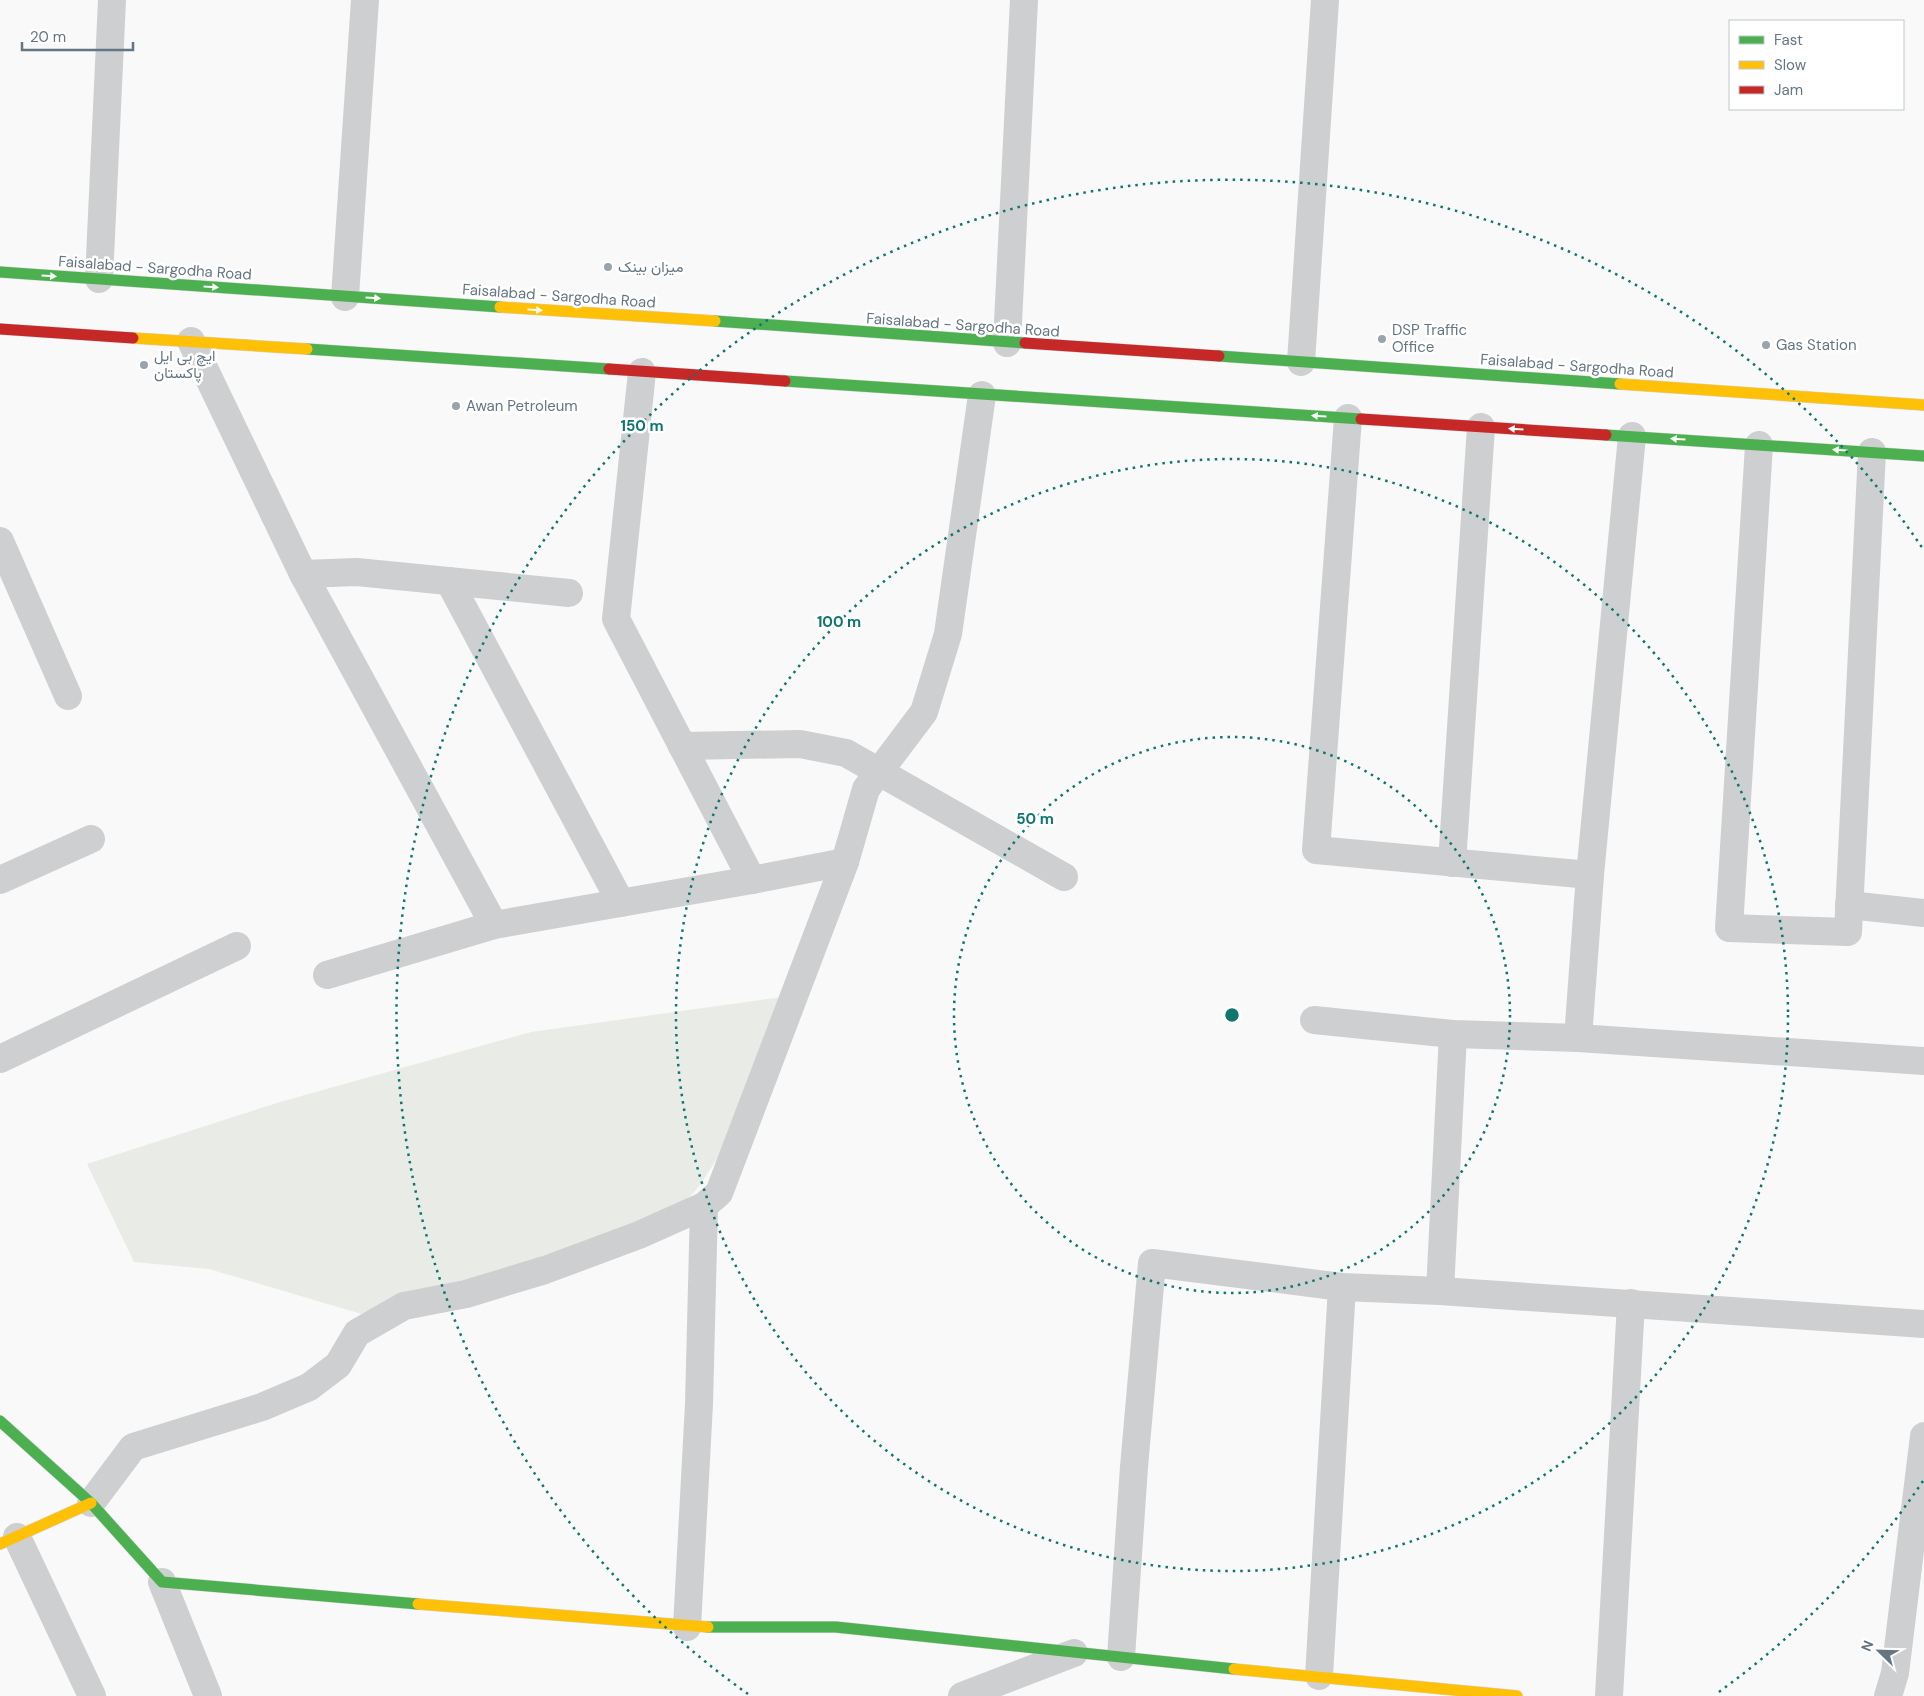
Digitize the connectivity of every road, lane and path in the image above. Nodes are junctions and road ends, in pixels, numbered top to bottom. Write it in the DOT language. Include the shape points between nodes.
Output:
graph roads {
  1 [pos="112,0"];
  2 [pos="366,0"];
  3 [pos="1024,0"];
  4 [pos="1325,0"];
  5 [pos="0,272"];
  6 [pos="99,279"];
  7 [pos="345,296"];
  8 [pos="0,329"];
  9 [pos="191,341"];
  10 [pos="1007,343"];
  11 [pos="1301,362"];
  12 [pos="642,372"];
  13 [pos="982,395"];
  14 [pos="1924,405"];
  15 [pos="1348,418"];
  16 [pos="1481,427"];
  17 [pos="1632,436"];
  18 [pos="1759,445"];
  19 [pos="1872,452"];
  20 [pos="1924,456"];
  21 [pos="0,541"];
  22 [pos="303,574"];
  23 [pos="449,581"];
  24 [pos="569,593"];
  25 [pos="68,696"];
  26 [pos="682,746"];
  27 [pos="879,770"];
  28 [pos="91,839"];
  29 [pos="845,862"];
  30 [pos="1452,863"];
  31 [pos="1590,875"];
  32 [pos="1064,877"];
  33 [pos="0,880"];
  34 [pos="752,880"];
  35 [pos="621,903"];
  36 [pos="1849,905"];
  37 [pos="1924,913"];
  38 [pos="494,925"];
  39 [pos="237,946"];
  40 [pos="327,975"];
  41 [pos="1314,1020"];
  42 [pos="1453,1034"];
  43 [pos="1578,1038"];
  44 [pos="0,1059"];
  45 [pos="1924,1061"];
  46 [pos="704,1206"];
  47 [pos="1342,1286"];
  48 [pos="1440,1291"];
  49 [pos="1631,1304"];
  50 [pos="1924,1324"];
  51 [pos="0,1420"];
  52 [pos="1924,1436"];
  53 [pos="91,1503"];
  54 [pos="8,1540"];
  55 [pos="162,1582"];
  56 [pos="687,1626"];
  57 [pos="1074,1653"];
  58 [pos="1121,1657"];
  59 [pos="1319,1676"];
  60 [pos="92,1696"];
  61 [pos="208,1696"];
  62 [pos="962,1696"];
  63 [pos="1517,1696"];
  64 [pos="1609,1696"];
  65 [pos="1888,1696"];
  1 -- 6 [label="street"];
  2 -- 7 [label="street"];
  3 -- 10 [label="street"];
  4 -- 11 [label="street"];
  5 -- 6 [label="main road, Faisalabad - Sargodha Road, one-way"];
  6 -- 7 [label="main road, Faisalabad - Sargodha Road, one-way"];
  7 -- 10 [label="main road, Faisalabad - Sargodha Road, one-way"];
  8 -- 9 [label="main road"];
  9 -- 12 [label="main road"];
  9 -- 22 [label="street"];
  10 -- 11 [label="main road, Faisalabad - Sargodha Road"];
  11 -- 14 [label="main road, Faisalabad - Sargodha Road"];
  12 -- 13 [label="main road"];
  12 -- 26 [label="street" via="616,619"];
  15 -- 13 [label="main road, one-way"];
  13 -- 27 [label="street" via="948,634 924,712"];
  15 -- 16 [label="main road"];
  15 -- 30 [label="street" via="1316,850"];
  17 -- 16 [label="main road, one-way"];
  16 -- 30 [label="street"];
  18 -- 17 [label="main road, one-way"];
  17 -- 31 [label="street"];
  19 -- 18 [label="main road, one-way"];
  18 -- 36 [label="street" via="1729,928 1848,932"];
  19 -- 20 [label="main road"];
  19 -- 36 [label="street"];
  21 -- 25 [label="street"];
  22 -- 23 [label="street" via="357,572"];
  22 -- 38 [label="street"];
  23 -- 24 [label="street"];
  23 -- 35 [label="street"];
  26 -- 27 [label="street" via="800,744 846,753"];
  26 -- 34 [label="street"];
  27 -- 29 [label="street" via="866,788"];
  27 -- 32 [label="street"];
  28 -- 33 [label="street"];
  29 -- 34 [label="street"];
  29 -- 46 [label="street" via="719,1193"];
  30 -- 31 [label="street"];
  31 -- 43 [label="street"];
  34 -- 35 [label="street"];
  35 -- 38 [label="street"];
  36 -- 37 [label="street"];
  38 -- 40 [label="street"];
  39 -- 44 [label="street"];
  41 -- 42 [label="street"];
  42 -- 43 [label="street"];
  42 -- 48 [label="street"];
  43 -- 45 [label="street"];
  46 -- 53 [label="street" via="639,1235 545,1270 466,1294 404,1306 357,1333 338,1365 309,1387 262,1408 133,1447"];
  46 -- 56 [label="street" via="699,1404"];
  47 -- 48 [label="street"];
  47 -- 58 [label="street" via="1152,1263"];
  47 -- 59 [label="street"];
  48 -- 49 [label="street"];
  49 -- 50 [label="street"];
  49 -- 64 [label="street"];
  51 -- 53 [label="main road"];
  52 -- 65 [label="street" via="1895,1673"];
  53 -- 54 [label="main road"];
  53 -- 55 [label="main road"];
  54 -- 60 [label="street"];
  55 -- 56 [label="main road"];
  55 -- 61 [label="street"];
  56 -- 57 [label="main road" via="836,1627"];
  57 -- 58 [label="main road"];
  57 -- 62 [label="street"];
  58 -- 59 [label="main road"];
  59 -- 63 [label="main road"];
}
